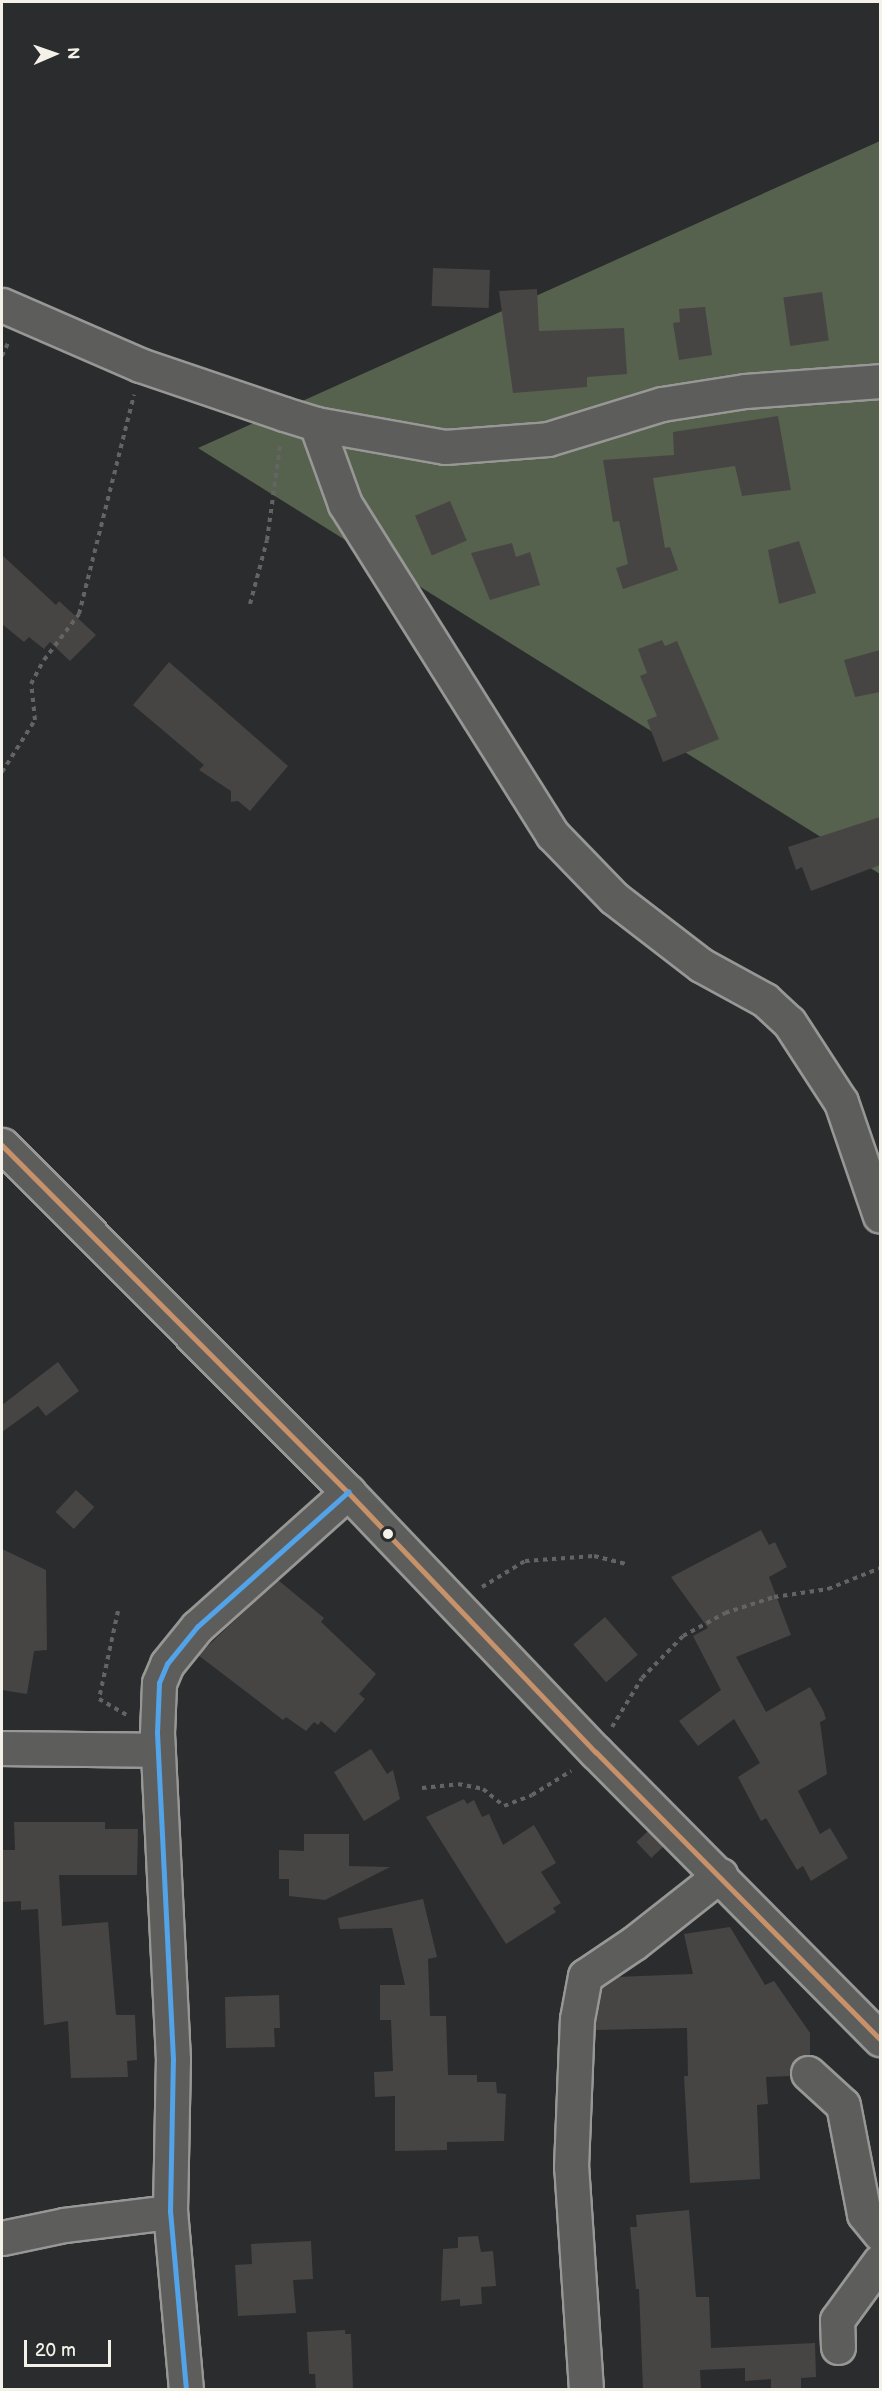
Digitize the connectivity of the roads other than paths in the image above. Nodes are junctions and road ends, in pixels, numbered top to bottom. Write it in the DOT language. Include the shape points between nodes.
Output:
graph roads {
  1 [pos="2,305"];
  2 [pos="880,381"];
  3 [pos="316,424"];
  4 [pos="2,1145"];
  5 [pos="880,1216"];
  6 [pos="348,1492"];
  7 [pos="157,1741"];
  8 [pos="2,1748"];
  9 [pos="720,1875"];
  10 [pos="880,2039"];
  11 [pos="808,2073"];
  12 [pos="170,2212"];
  13 [pos="880,2234"];
  14 [pos="2,2238"];
  15 [pos="880,2261"];
  16 [pos="838,2347"];
  17 [pos="186,2390"];
  18 [pos="586,2390"];
  1 -- 3 [label="street" via="140,365"];
  2 -- 3 [label="street" via="745,390 662,404 548,439 488,446 445,447"];
  3 -- 5 [label="street" via="345,504 552,834 614,898 701,965 765,1000 789,1022 841,1102"];
  4 -- 6 [label="street"];
  6 -- 7 [label="street" via="183,1643 159,1683"];
  6 -- 9 [label="street" via="596,1752"];
  7 -- 8 [label="street"];
  7 -- 12 [label="street" via="172,2049"];
  9 -- 10 [label="street"];
  9 -- 18 [label="street" via="585,1976 577,2019 571,2167"];
  11 -- 13 [label="street" via="843,2105 864,2214"];
  12 -- 14 [label="street" via="64,2225"];
  12 -- 17 [label="street"];
  15 -- 16 [label="street" via="837,2320"];
}
